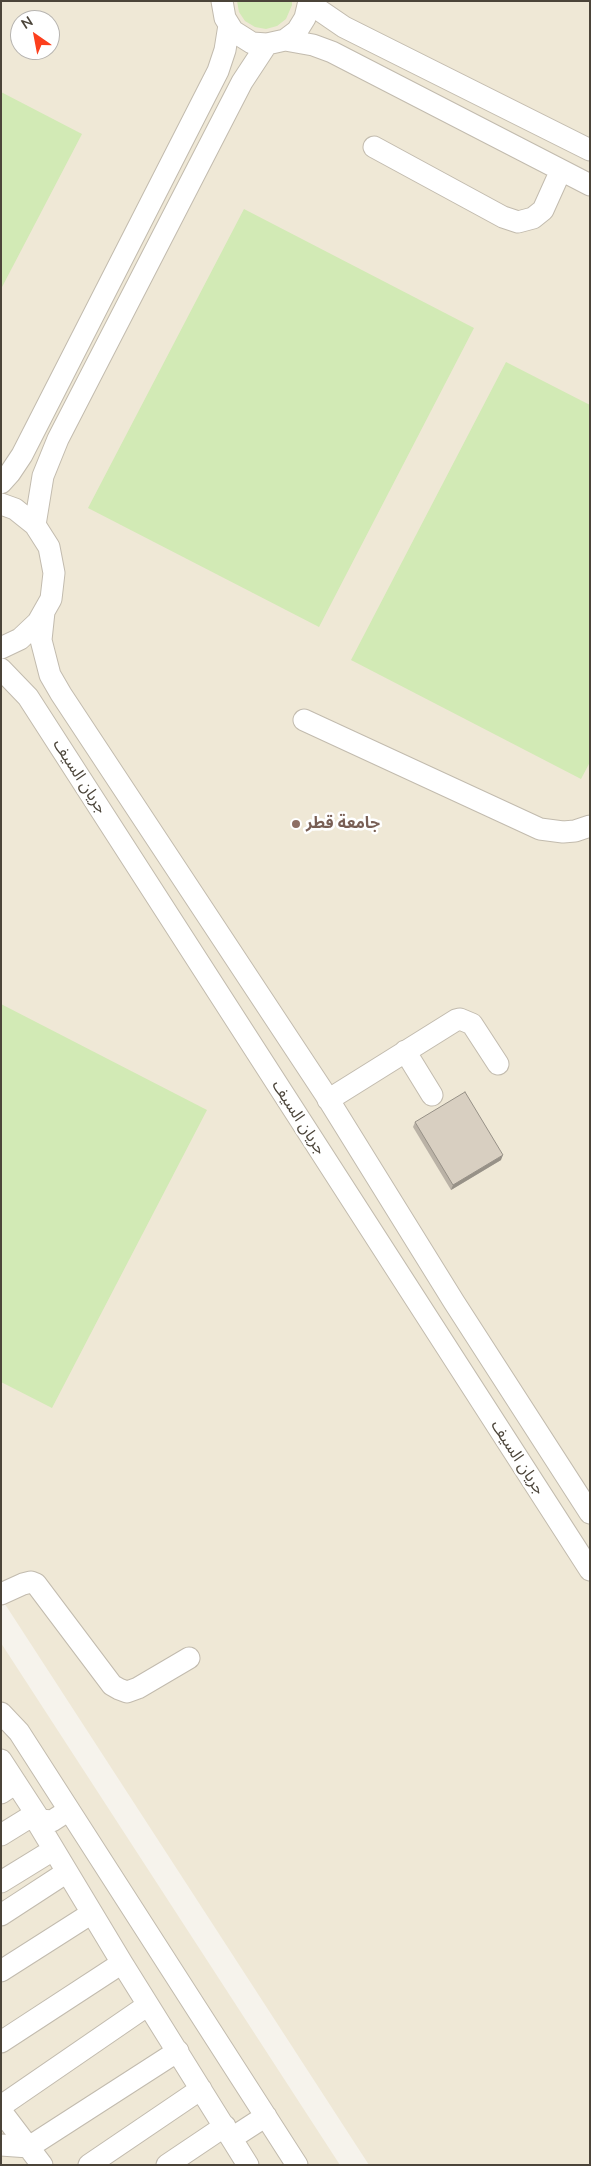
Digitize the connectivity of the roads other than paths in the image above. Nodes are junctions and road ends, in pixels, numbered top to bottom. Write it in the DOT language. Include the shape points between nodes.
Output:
graph roads {
  1 [pos="221,2"];
  2 [pos="309,2"];
  3 [pos="229,25"];
  4 [pos="276,42"];
  5 [pos="374,147"];
  6 [pos="590,150"];
  7 [pos="561,170"];
  8 [pos="590,185"];
  9 [pos="1,483"];
  10 [pos="1,504"];
  11 [pos="35,525"];
  12 [pos="44,612"];
  13 [pos="1,648"];
  14 [pos="1,669"];
  15 [pos="304,720"];
  16 [pos="590,813"];
  17 [pos="519,818"];
  18 [pos="590,826"];
  19 [pos="405,1051"];
  20 [pos="498,1064"];
  21 [pos="432,1094"];
  22 [pos="327,1097"];
  23 [pos="295,1114"];
  24 [pos="454,1302"];
  25 [pos="428,1319"];
  26 [pos="590,1513"];
  27 [pos="590,1570"];
  28 [pos="1,1594"];
  29 [pos="189,1658"];
  30 [pos="1,1713"];
  31 [pos="1,1760"];
  32 [pos="9,1788"];
  33 [pos="69,1810"];
  34 [pos="34,1814"];
  35 [pos="1,1835"];
  36 [pos="53,1850"];
  37 [pos="66,1872"];
  38 [pos="1,1882"];
  39 [pos="92,1912"];
  40 [pos="1,1915"];
  41 [pos="122,1964"];
  42 [pos="1,1971"];
  43 [pos="148,2005"];
  44 [pos="1,2042"];
  45 [pos="178,2051"];
  46 [pos="201,2089"];
  47 [pos="1,2106"];
  48 [pos="1,2111"];
  49 [pos="266,2116"];
  50 [pos="228,2132"];
  51 [pos="1,2145"];
  52 [pos="29,2147"];
  53 [pos="42,2165"];
  54 [pos="89,2165"];
  55 [pos="167,2165"];
  56 [pos="247,2165"];
  57 [pos="297,2165"];
  1 -- 3 [label="street"];
  2 -- 4 [label="street" via="302,25"];
  2 -- 6 [label="street" via="344,27"];
  3 -- 4 [label="street" via="245,40"];
  3 -- 9 [label="street" via="218,71 22,455"];
  4 -- 7 [label="street" via="314,45 332,52"];
  4 -- 11 [label="street" via="242,82 58,439 43,476"];
  5 -- 7 [label="street" via="518,222 533,218 543,210"];
  7 -- 8 [label="street"];
  10 -- 11 [label="street"];
  11 -- 12 [label="street" via="49,547 54,573 51,599"];
  12 -- 13 [label="street" via="30,631"];
  12 -- 22 [label="street, جريان السيف" via="43,651 50,675 61,694"];
  14 -- 23 [label="street, جريان السيف" via="28,697"];
  15 -- 17 [label="street"];
  16 -- 17 [label="street" via="560,822 532,822"];
  17 -- 18 [label="street" via="551,832 575,831"];
  19 -- 20 [label="street" via="456,1020 465,1019 472,1024"];
  19 -- 21 [label="street"];
  19 -- 22 [label="street"];
  22 -- 23 [label="street" via="314,1090 306,1091 296,1100"];
  22 -- 24 [label="street, جريان السيف"];
  23 -- 25 [label="street, جريان السيف"];
  24 -- 25 [label="street" via="440,1302 433,1307"];
  24 -- 26 [label="street, جريان السيف"];
  25 -- 27 [label="street, جريان السيف"];
  28 -- 29 [label="street" via="23,1584 36,1584 112,1685 127,1692"];
  30 -- 33 [label="street" via="18,1732"];
  31 -- 32 [label="street"];
  32 -- 34 [label="street"];
  33 -- 34 [label="street" via="48,1822"];
  33 -- 49 [label="street"];
  34 -- 35 [label="street"];
  34 -- 36 [label="street"];
  36 -- 37 [label="street"];
  36 -- 38 [label="street"];
  37 -- 39 [label="street"];
  37 -- 40 [label="street"];
  39 -- 41 [label="street"];
  39 -- 42 [label="street"];
  41 -- 43 [label="street"];
  41 -- 44 [label="street"];
  43 -- 45 [label="street"];
  43 -- 47 [label="street"];
  45 -- 46 [label="street"];
  45 -- 52 [label="street"];
  46 -- 50 [label="street"];
  46 -- 54 [label="street"];
  48 -- 52 [label="street"];
  49 -- 50 [label="street"];
  49 -- 57 [label="street"];
  50 -- 55 [label="street"];
  50 -- 56 [label="street"];
  51 -- 52 [label="street"];
  52 -- 53 [label="street"];
}
